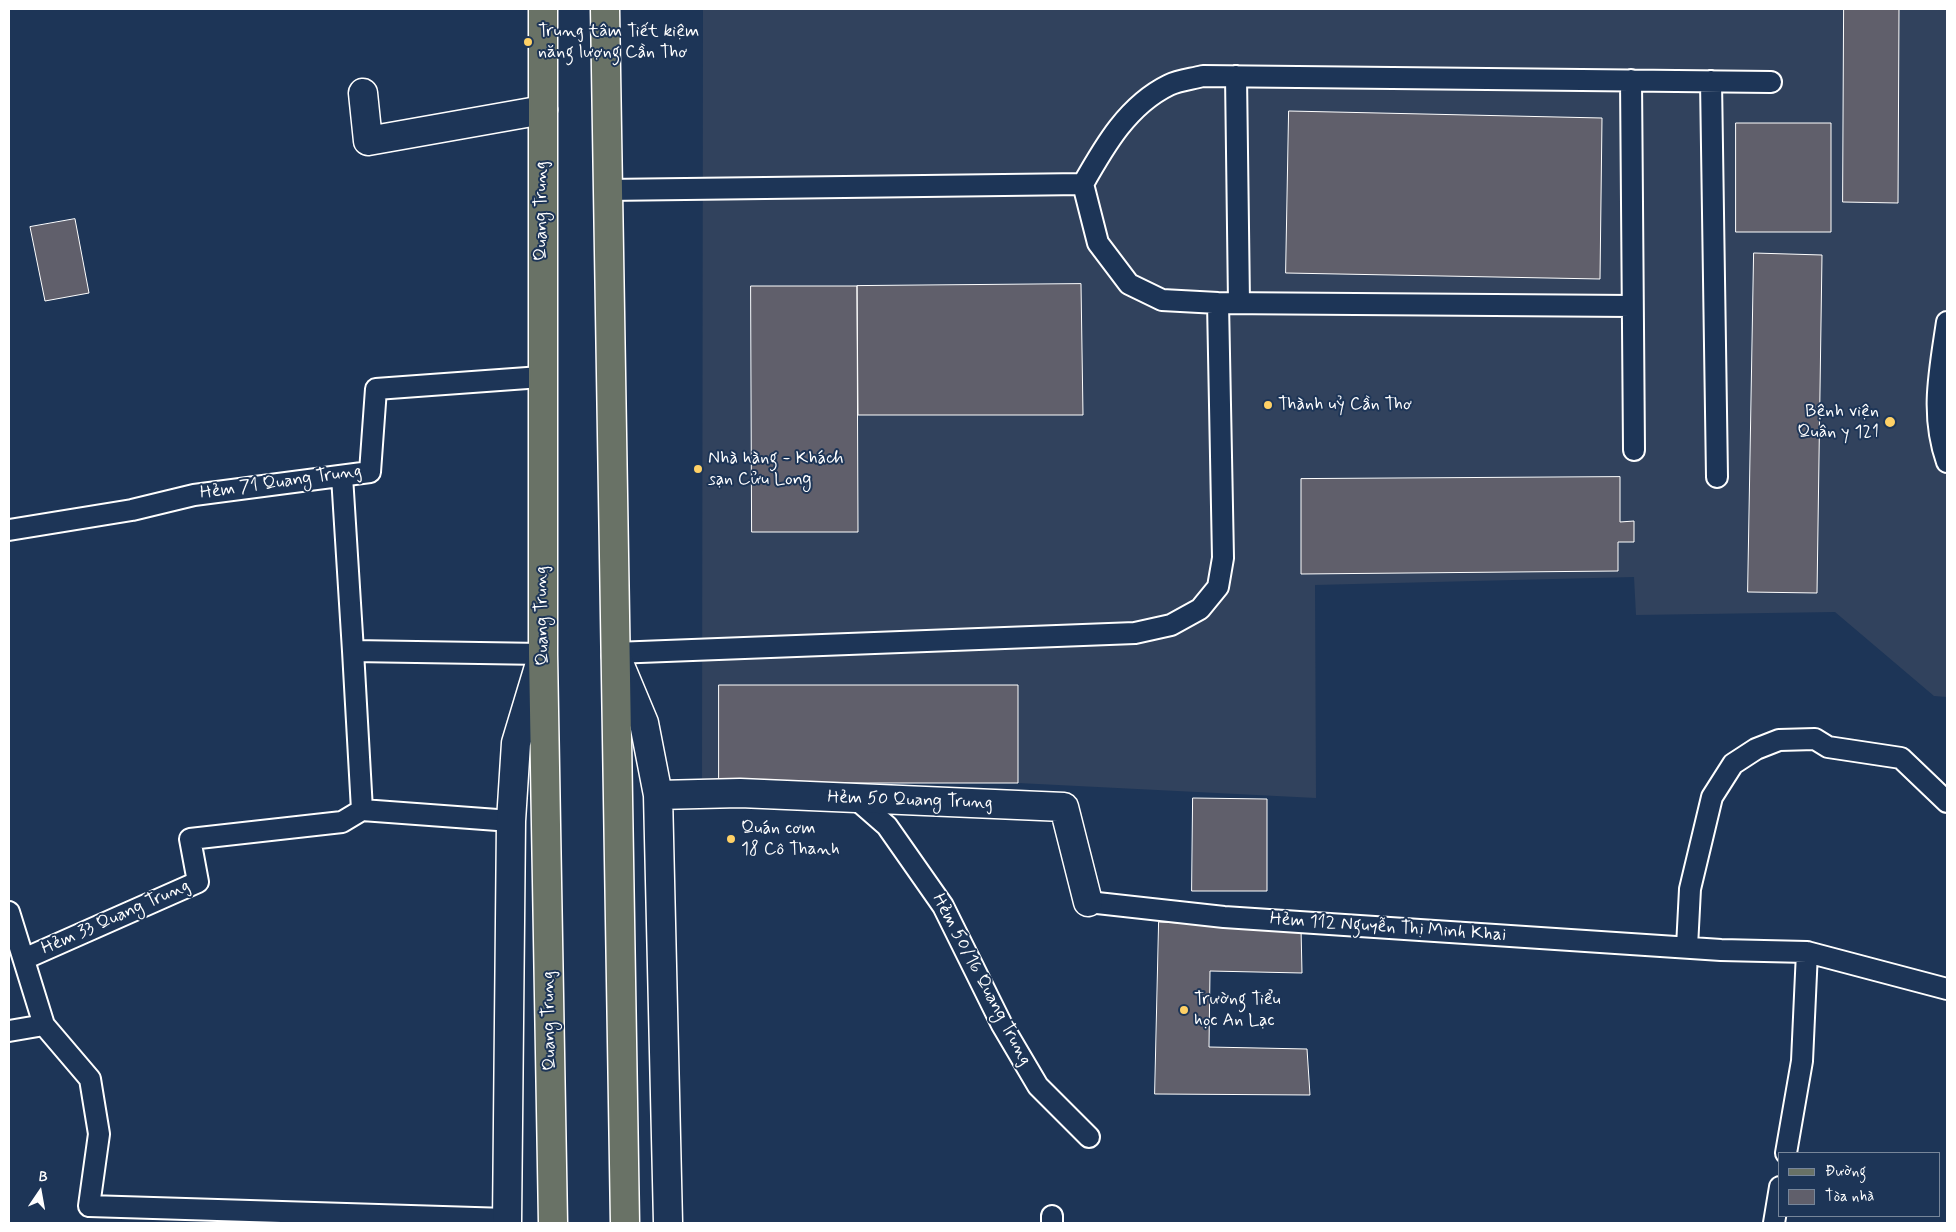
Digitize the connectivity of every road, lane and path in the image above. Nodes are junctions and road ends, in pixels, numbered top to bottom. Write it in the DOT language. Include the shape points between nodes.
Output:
graph roads {
  1 [pos="543,9"];
  2 [pos="605,9"];
  3 [pos="1236,76"];
  4 [pos="1630,80"];
  5 [pos="1711,81"];
  6 [pos="1771,82"];
  7 [pos="363,93"];
  8 [pos="543,110"];
  9 [pos="1083,184"];
  10 [pos="606,190"];
  11 [pos="1218,303"];
  12 [pos="1239,303"];
  13 [pos="1632,306"];
  14 [pos="1947,322"];
  15 [pos="542,377"];
  16 [pos="1634,450"];
  17 [pos="1947,462"];
  18 [pos="342,476"];
  19 [pos="1718,476"];
  20 [pos="9,530"];
  21 [pos="353,651"];
  22 [pos="543,661"];
  23 [pos="614,661"];
  24 [pos="658,795"];
  25 [pos="856,799"];
  26 [pos="1947,802"];
  27 [pos="362,810"];
  28 [pos="512,821"];
  29 [pos="1088,902"];
  30 [pos="9,912"];
  31 [pos="1687,948"];
  32 [pos="1806,952"];
  33 [pos="24,959"];
  34 [pos="1947,989"];
  35 [pos="44,1025"];
  36 [pos="9,1031"];
  37 [pos="1090,1137"];
  38 [pos="1786,1152"];
  39 [pos="1778,1199"];
  40 [pos="507,1221"];
  41 [pos="552,1223"];
  42 [pos="625,1223"];
  43 [pos="668,1223"];
  44 [pos="1774,1223"];
  1 -- 8 [label="main road, Quang Trung"];
  2 -- 10 [label="main road"];
  3 -- 4 [label="lane"];
  3 -- 9 [label="lane" via="1203,76 1170,84 1143,100 1107,141"];
  3 -- 12 [label="lane"];
  4 -- 5 [label="lane"];
  4 -- 13 [label="lane"];
  5 -- 6 [label="lane"];
  5 -- 19 [label="lane"];
  7 -- 8 [label="street" via="368,141"];
  8 -- 15 [label="main road, Quang Trung"];
  9 -- 10 [label="lane"];
  9 -- 11 [label="lane" via="1098,243 1129,284 1162,300"];
  10 -- 23 [label="main road"];
  11 -- 12 [label="lane"];
  11 -- 23 [label="lane" via="1223,558 1218,587 1200,609 1172,625 1135,633"];
  12 -- 13 [label="lane"];
  13 -- 16 [label="lane"];
  14 -- 17 [label="lane" via="1938,390 1939,438"];
  15 -- 18 [label="lane, Hẻm 71 Quang Trung" via="376,389 370,472"];
  15 -- 22 [label="main road, Quang Trung"];
  18 -- 20 [label="lane, Hẻm 71 Quang Trung" via="194,495 132,510"];
  18 -- 21 [label="lane"];
  21 -- 22 [label="lane"];
  21 -- 27 [label="lane"];
  22 -- 28 [label="street" via="516,743"];
  22 -- 41 [label="main road, Quang Trung"];
  23 -- 24 [label="street" via="644,723"];
  23 -- 42 [label="main road"];
  24 -- 25 [label="street, Hẻm 50 Quang Trung" via="740,793"];
  24 -- 43 [label="street"];
  25 -- 29 [label="street, Hẻm 50 Quang Trung" via="1064,807"];
  25 -- 37 [label="lane, Hẻm 50/16 Quang Trung" via="887,826 944,906 1002,1025 1038,1086"];
  26 -- 31 [label="lane" via="1901,758 1828,747 1815,739 1779,740 1756,749 1734,764 1712,797 1690,889"];
  27 -- 28 [label="lane"];
  27 -- 33 [label="lane, Hẻm 33 Quang Trung" via="342,822 190,839 198,882"];
  28 -- 40 [label="street"];
  29 -- 31 [label="lane, Hẻm 112 Nguyễn Thị Minh Khai" via="1224,917"];
  30 -- 33 [label="lane"];
  31 -- 32 [label="lane, Hẻm 112 Nguyễn Thị Minh Khai"];
  32 -- 34 [label="lane, Hẻm 112 Nguyễn Thị Minh Khai"];
  32 -- 38 [label="lane" via="1802,1061"];
  33 -- 35 [label="lane"];
  35 -- 36 [label="lane"];
  35 -- 40 [label="lane" via="90,1079 99,1134 89,1206"];
  39 -- 44 [label="lane"];
}
